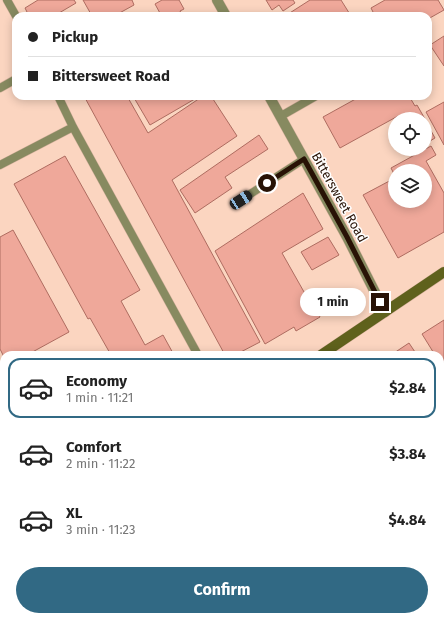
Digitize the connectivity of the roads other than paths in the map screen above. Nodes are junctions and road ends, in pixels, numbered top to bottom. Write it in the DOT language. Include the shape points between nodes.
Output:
graph roads {
  1 [pos="7,0"];
  2 [pos="217,0"];
  3 [pos="14,12"];
  4 [pos="224,12"];
  5 [pos="12,82"];
  6 [pos="0,88"];
  7 [pos="60,100"];
  8 [pos="271,100"];
  9 [pos="309,100"];
  10 [pos="281,116"];
  11 [pos="72,127"];
  12 [pos="304,159"];
  13 [pos="0,165"];
  14 [pos="241,200"];
  15 [pos="444,272"];
  16 [pos="385,312"];
  17 [pos="196,351"];
  18 [pos="327,351"];
  1 -- 3 [label="lane"];
  2 -- 4 [label="street"];
  5 -- 6 [label="lane"];
  7 -- 11 [label="lane"];
  8 -- 10 [label="street, Bittersweet Road"];
  9 -- 10 [label="lane"];
  10 -- 12 [label="street, Bittersweet Road"];
  11 -- 13 [label="lane"];
  11 -- 17 [label="lane"];
  12 -- 14 [label="lane"];
  12 -- 16 [label="street, Bittersweet Road"];
  15 -- 16 [label="street"];
  16 -- 18 [label="street"];
}
